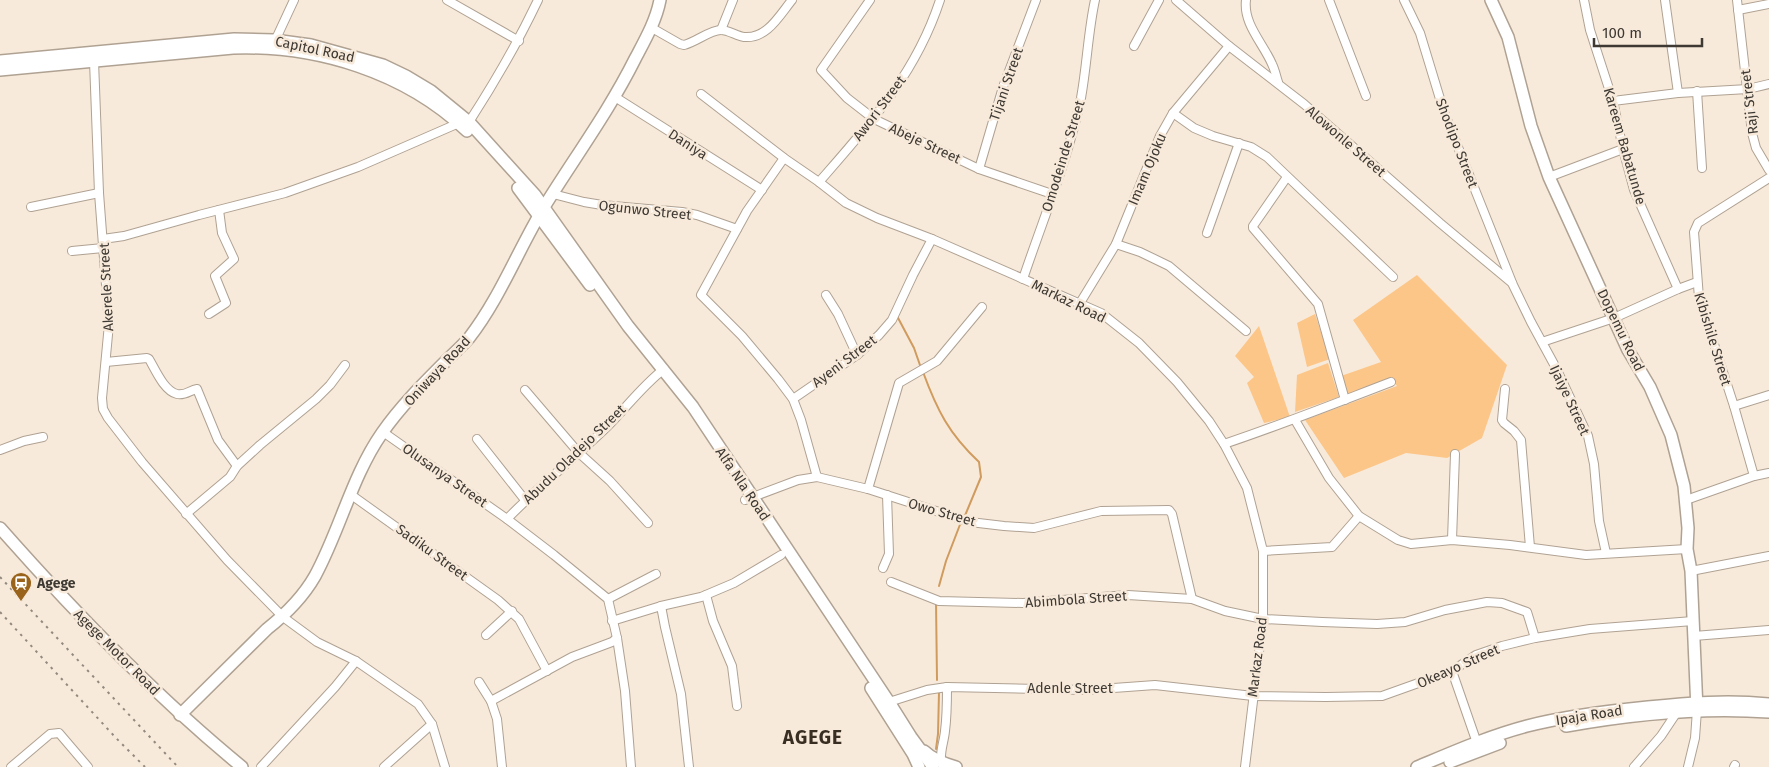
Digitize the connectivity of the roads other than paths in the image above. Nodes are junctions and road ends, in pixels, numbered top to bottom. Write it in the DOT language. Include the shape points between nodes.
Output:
graph roads {
  1 [pos="294,0"];
  2 [pos="447,0"];
  3 [pos="538,0"];
  4 [pos="660,0"];
  5 [pos="733,0"];
  6 [pos="792,0"];
  7 [pos="870,0"];
  8 [pos="940,0"];
  9 [pos="1036,0"];
  10 [pos="1096,0"];
  11 [pos="1159,0"];
  12 [pos="1176,0"];
  13 [pos="1246,0"];
  14 [pos="1329,0"];
  15 [pos="1404,0"];
  16 [pos="1491,0"];
  17 [pos="1584,0"];
  18 [pos="1665,0"];
  19 [pos="1737,0"];
  20 [pos="1769,4"];
  21 [pos="1738,10"];
  22 [pos="652,28"];
  23 [pos="721,30"];
  24 [pos="518,41"];
  25 [pos="274,44"];
  26 [pos="1134,46"];
  27 [pos="1229,46"];
  28 [pos="0,61"];
  29 [pos="94,61"];
  30 [pos="0,70"];
  31 [pos="1278,82"];
  32 [pos="1769,84"];
  33 [pos="1748,89"];
  34 [pos="1697,91"];
  35 [pos="1678,93"];
  36 [pos="701,94"];
  37 [pos="615,96"];
  38 [pos="1366,96"];
  39 [pos="1613,101"];
  40 [pos="1174,113"];
  41 [pos="874,119"];
  42 [pos="464,122"];
  43 [pos="1239,143"];
  44 [pos="1622,149"];
  45 [pos="784,158"];
  46 [pos="1702,168"];
  47 [pos="979,169"];
  48 [pos="1769,170"];
  49 [pos="1287,177"];
  50 [pos="1549,177"];
  51 [pos="1769,178"];
  52 [pos="819,182"];
  53 [pos="762,190"];
  54 [pos="99,193"];
  55 [pos="553,194"];
  56 [pos="1052,194"];
  57 [pos="31,207"];
  58 [pos="219,210"];
  59 [pos="542,212"];
  60 [pos="737,229"];
  61 [pos="1207,233"];
  62 [pos="103,239"];
  63 [pos="932,240"];
  64 [pos="1116,244"];
  65 [pos="104,248"];
  66 [pos="72,251"];
  67 [pos="1393,277"];
  68 [pos="1023,279"];
  69 [pos="1697,282"];
  70 [pos="1513,285"];
  71 [pos="1678,289"];
  72 [pos="826,294"];
  73 [pos="1080,303"];
  74 [pos="982,307"];
  75 [pos="209,314"];
  76 [pos="1614,318"];
  77 [pos="1246,331"];
  78 [pos="1542,342"];
  79 [pos="857,355"];
  80 [pos="106,362"];
  81 [pos="345,365"];
  82 [pos="661,371"];
  83 [pos="1392,382"];
  84 [pos="1505,389"];
  85 [pos="525,390"];
  86 [pos="1769,396"];
  87 [pos="793,399"];
  88 [pos="1345,400"];
  89 [pos="1734,406"];
  90 [pos="1294,420"];
  91 [pos="382,432"];
  92 [pos="43,437"];
  93 [pos="477,440"];
  94 [pos="1224,444"];
  95 [pos="0,450"];
  96 [pos="578,452"];
  97 [pos="1455,454"];
  98 [pos="237,466"];
  99 [pos="1769,473"];
  100 [pos="1754,476"];
  101 [pos="817,477"];
  102 [pos="868,489"];
  103 [pos="350,494"];
  104 [pos="887,495"];
  105 [pos="749,499"];
  106 [pos="525,500"];
  107 [pos="1686,500"];
  108 [pos="186,514"];
  109 [pos="1359,516"];
  110 [pos="507,518"];
  111 [pos="648,523"];
  112 [pos="0,528"];
  113 [pos="1452,540"];
  114 [pos="1530,547"];
  115 [pos="1687,550"];
  116 [pos="1263,551"];
  117 [pos="1606,553"];
  118 [pos="781,555"];
  119 [pos="1769,556"];
  120 [pos="883,568"];
  121 [pos="1691,571"];
  122 [pos="656,574"];
  123 [pos="891,582"];
  124 [pos="706,595"];
  125 [pos="608,599"];
  126 [pos="1192,599"];
  127 [pos="662,606"];
  128 [pos="512,611"];
  129 [pos="283,617"];
  130 [pos="1262,619"];
  131 [pos="612,621"];
  132 [pos="1693,621"];
  133 [pos="1769,630"];
  134 [pos="486,635"];
  135 [pos="1694,636"];
  136 [pos="617,638"];
  137 [pos="1535,638"];
  138 [pos="356,661"];
  139 [pos="547,670"];
  140 [pos="1452,671"];
  141 [pos="479,682"];
  142 [pos="947,687"];
  143 [pos="1253,696"];
  144 [pos="490,701"];
  145 [pos="1769,704"];
  146 [pos="886,705"];
  147 [pos="737,706"];
  148 [pos="1697,706"];
  149 [pos="1677,708"];
  150 [pos="1769,712"];
  151 [pos="180,715"];
  152 [pos="432,724"];
  153 [pos="1477,743"];
  154 [pos="913,754"];
  155 [pos="937,764"];
  156 [pos="11,767"];
  157 [pos="88,767"];
  158 [pos="242,767"];
  159 [pos="261,767"];
  160 [pos="384,767"];
  161 [pos="445,767"];
  162 [pos="502,767"];
  163 [pos="632,767"];
  164 [pos="689,767"];
  165 [pos="910,767"];
  166 [pos="919,767"];
  167 [pos="956,767"];
  168 [pos="1245,767"];
  169 [pos="1417,767"];
  170 [pos="1436,767"];
  171 [pos="1634,767"];
  172 [pos="1688,767"];
  1 -- 25 [label="street"];
  2 -- 24 [label="street"];
  3 -- 24 [label="street"];
  4 -- 22 [label="main road, Oniwaya Road"];
  5 -- 23 [label="street"];
  6 -- 23 [label="street" via="762,34 744,37"];
  7 -- 41 [label="street, Abeje Street" via="822,70 847,98"];
  8 -- 41 [label="street, Awori Street" via="912,61"];
  9 -- 47 [label="street, Tijani Street" via="1004,87"];
  10 -- 56 [label="street, Omodeinde Street" via="1081,96"];
  11 -- 26 [label="street"];
  12 -- 27 [label="street, Alowonle Street"];
  13 -- 31 [label="street" via="1248,18"];
  14 -- 38 [label="street"];
  15 -- 70 [label="street, Shodipo Street" via="1420,33 1444,112"];
  16 -- 50 [label="main road, Dopemu Road" via="1508,37"];
  17 -- 39 [label="street, Kareem Babatunde" via="1590,30"];
  18 -- 35 [label="street"];
  19 -- 21 [label="street, Raji Street"];
  20 -- 21 [label="street"];
  21 -- 33 [label="street, Raji Street"];
  22 -- 23 [label="street" via="684,45"];
  22 -- 37 [label="main road, Oniwaya Road"];
  24 -- 42 [label="street" via="494,83"];
  25 -- 28 [label="main road, Capitol Road" via="234,39"];
  25 -- 29 [label="main road, Capitol Road"];
  25 -- 42 [label="main road, Capitol Road" via="310,45 383,66 430,91"];
  27 -- 31 [label="street, Alowonle Street"];
  27 -- 40 [label="street, Imam Ojoku"];
  28 -- 30 [label="street"];
  29 -- 30 [label="main road, Capitol Road"];
  29 -- 54 [label="street, Akerele Street"];
  31 -- 70 [label="street, Alowonle Street"];
  32 -- 33 [label="street"];
  33 -- 34 [label="street"];
  33 -- 48 [label="street, Raji Street" via="1752,133 1756,148"];
  34 -- 35 [label="street"];
  34 -- 46 [label="street"];
  35 -- 39 [label="street"];
  36 -- 45 [label="street, Markaz Road"];
  37 -- 53 [label="street, Daniya"];
  37 -- 55 [label="main road, Oniwaya Road"];
  39 -- 44 [label="street, Kareem Babatunde"];
  40 -- 43 [label="street" via="1194,128"];
  40 -- 64 [label="street, Imam Ojoku" via="1154,150"];
  41 -- 47 [label="street, Abeje Street"];
  41 -- 52 [label="street, Awori Street"];
  42 -- 58 [label="street" via="312,184"];
  42 -- 59 [label="main road, Capitol Road" via="519,178"];
  43 -- 49 [label="street" via="1267,157"];
  43 -- 61 [label="street"];
  44 -- 50 [label="street"];
  44 -- 71 [label="street, Kareem Babatunde" via="1634,190"];
  45 -- 52 [label="street, Markaz Road"];
  45 -- 53 [label="street"];
  47 -- 56 [label="street, Abeje Street"];
  49 -- 67 [label="street"];
  49 -- 88 [label="street" via="1253,228 1318,304"];
  50 -- 76 [label="main road, Dopemu Road"];
  51 -- 69 [label="street, Kibishile Street" via="1698,223 1694,232"];
  52 -- 63 [label="street, Markaz Road" via="861,211"];
  53 -- 60 [label="street"];
  54 -- 57 [label="street"];
  54 -- 62 [label="street, Akerele Street"];
  55 -- 59 [label="main road, Oniwaya Road"];
  55 -- 60 [label="street, Ogunwo Street" via="602,205 682,212"];
  56 -- 68 [label="street, Omodeinde Street"];
  58 -- 62 [label="street"];
  58 -- 75 [label="street" via="222,232 234,259 215,276 226,303"];
  59 -- 82 [label="main road, Alfa Nla Road"];
  59 -- 91 [label="main road, Oniwaya Road" via="506,281 468,338"];
  60 -- 87 [label="street" via="701,297 742,336"];
  62 -- 65 [label="street, Akerele Street"];
  63 -- 68 [label="street, Markaz Road"];
  63 -- 79 [label="street, Ayeni Street" via="892,320"];
  64 -- 73 [label="street, Imam Ojoku"];
  64 -- 77 [label="street" via="1169,266"];
  65 -- 66 [label="street"];
  65 -- 80 [label="street, Akerele Street" via="109,324"];
  68 -- 73 [label="street, Markaz Road"];
  69 -- 71 [label="street"];
  69 -- 89 [label="street, Kibishile Street"];
  70 -- 78 [label="street, Ijaiye Street"];
  71 -- 76 [label="street"];
  72 -- 79 [label="street"];
  73 -- 94 [label="street, Markaz Road" via="1100,313 1139,343 1177,382"];
  74 -- 102 [label="street" via="937,361 899,383"];
  76 -- 78 [label="street"];
  76 -- 107 [label="main road, Dopemu Road" via="1671,435"];
  78 -- 117 [label="street, Ijaiye Street" via="1588,436"];
  79 -- 87 [label="street, Ayeni Street"];
  80 -- 98 [label="street" via="147,358 172,392 186,394 197,389 218,440"];
  80 -- 108 [label="street, Akerele Street" via="103,409"];
  81 -- 98 [label="street" via="316,399"];
  82 -- 96 [label="street, Abudu Oladejo Street"];
  82 -- 105 [label="main road, Alfa Nla Road"];
  83 -- 88 [label="street"];
  84 -- 114 [label="street" via="1502,420 1521,440"];
  85 -- 96 [label="street"];
  86 -- 89 [label="street"];
  87 -- 101 [label="street"];
  88 -- 90 [label="street"];
  89 -- 100 [label="street, Kibishile Street"];
  90 -- 94 [label="street"];
  90 -- 109 [label="street" via="1329,478"];
  91 -- 103 [label="main road, Oniwaya Road"];
  91 -- 110 [label="street, Olusanya Street"];
  92 -- 95 [label="street"];
  93 -- 106 [label="street"];
  94 -- 116 [label="street, Markaz Road" via="1247,488"];
  96 -- 106 [label="street, Abudu Oladejo Street"];
  96 -- 111 [label="street" via="610,480"];
  97 -- 113 [label="street"];
  98 -- 108 [label="street" via="230,477"];
  99 -- 100 [label="street"];
  100 -- 107 [label="street"];
  101 -- 102 [label="street, Owo Street"];
  101 -- 105 [label="street, Owo Street" via="798,480"];
  102 -- 104 [label="street, Owo Street"];
  103 -- 128 [label="street, Sadiku Street"];
  103 -- 129 [label="main road, Oniwaya Road" via="315,576"];
  104 -- 120 [label="street" via="889,554"];
  104 -- 126 [label="street, Owo Street" via="970,522 1034,528 1100,511 1169,510"];
  105 -- 118 [label="main road, Alfa Nla Road"];
  105 -- 146 [label="main road, Alfa Nla Road"];
  106 -- 110 [label="street, Abudu Oladejo Street"];
  107 -- 115 [label="main road, Dopemu Road"];
  108 -- 129 [label="street, Akerele Street"];
  109 -- 113 [label="street" via="1410,544"];
  109 -- 116 [label="street" via="1332,547"];
  110 -- 125 [label="street, Olusanya Street"];
  112 -- 151 [label="main road, Agege Motor Road" via="58,593"];
  113 -- 114 [label="street"];
  114 -- 117 [label="street" via="1586,555"];
  115 -- 117 [label="street"];
  115 -- 121 [label="main road, Dopemu Road"];
  116 -- 130 [label="street, Markaz Road"];
  118 -- 124 [label="street" via="734,583"];
  118 -- 146 [label="main road, Alfa Nla Road"];
  119 -- 121 [label="street"];
  121 -- 132 [label="main road, Dopemu Road"];
  122 -- 125 [label="street"];
  123 -- 126 [label="street, Abimbola Street" via="939,601 1023,604 1128,595"];
  124 -- 127 [label="street"];
  124 -- 147 [label="street" via="732,666"];
  125 -- 131 [label="street"];
  126 -- 130 [label="street, Abimbola Street"];
  127 -- 131 [label="street"];
  127 -- 164 [label="street" via="681,694"];
  128 -- 134 [label="street"];
  128 -- 139 [label="street, Sadiku Street" via="520,619"];
  129 -- 138 [label="street, Akerele Street" via="318,642"];
  129 -- 151 [label="main road, Oniwaya Road"];
  130 -- 137 [label="street, Abimbola Street" via="1377,624 1405,622 1470,604 1502,603 1527,612"];
  130 -- 143 [label="street, Markaz Road"];
  131 -- 136 [label="street"];
  132 -- 135 [label="main road, Dopemu Road"];
  132 -- 137 [label="street, Okeayo Street"];
  133 -- 135 [label="street"];
  135 -- 148 [label="main road, Dopemu Road"];
  136 -- 139 [label="street"];
  136 -- 163 [label="street"];
  137 -- 140 [label="street, Okeayo Street" via="1476,656"];
  138 -- 152 [label="street, Akerele Street" via="418,704"];
  138 -- 159 [label="street"];
  139 -- 144 [label="street"];
  140 -- 143 [label="street, Okeayo Street" via="1382,696"];
  140 -- 153 [label="street"];
  141 -- 144 [label="street"];
  142 -- 143 [label="street, Adenle Street" via="1086,690 1155,685"];
  142 -- 146 [label="street, Adenle Street" via="927,690"];
  142 -- 155 [label="street" via="945,733"];
  143 -- 168 [label="street, Markaz Road"];
  144 -- 162 [label="street" via="497,719"];
  145 -- 148 [label="main road, Ipaja Road" via="1750,702"];
  146 -- 154 [label="main road, Alfa Nla Road"];
  146 -- 155 [label="main road, Alfa Nla Road"];
  148 -- 149 [label="main road, Ipaja Road"];
  148 -- 150 [label="main road, Ipaja Road"];
  148 -- 172 [label="street" via="1695,738"];
  149 -- 153 [label="main road, Ipaja Road" via="1584,714 1527,726"];
  149 -- 170 [label="main road, Ipaja Road" via="1529,733"];
  149 -- 171 [label="street" via="1661,736"];
  151 -- 158 [label="main road, Agege Motor Road"];
  152 -- 160 [label="street"];
  152 -- 161 [label="street, Akerele Street"];
  153 -- 169 [label="main road, Ipaja Road"];
  154 -- 165 [label="main road"];
  154 -- 166 [label="main road, Alfa Nla Road"];
  155 -- 167 [label="main road"];
  156 -- 157 [label="street" via="50,734 58,733"];
}
